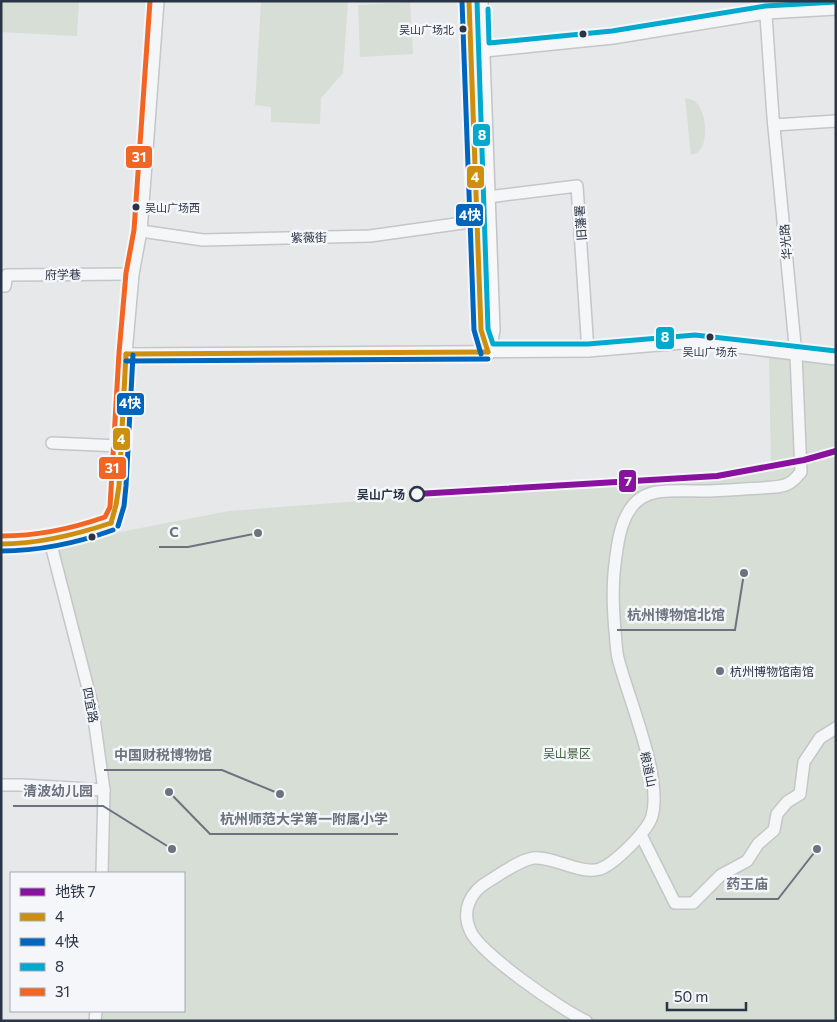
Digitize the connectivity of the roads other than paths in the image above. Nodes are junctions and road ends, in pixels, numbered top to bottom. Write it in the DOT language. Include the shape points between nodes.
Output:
graph roads {
  1 [pos="158,1"];
  2 [pos="468,1"];
  3 [pos="480,1"];
  4 [pos="766,7"];
  5 [pos="836,9"];
  6 [pos="476,52"];
  7 [pos="836,121"];
  8 [pos="774,125"];
  9 [pos="488,197"];
  10 [pos="477,221"];
  11 [pos="141,231"];
  12 [pos="133,274"];
  13 [pos="1,286"];
  14 [pos="588,351"];
  15 [pos="488,352"];
  16 [pos="126,354"];
  17 [pos="796,355"];
  18 [pos="836,359"];
  19 [pos="52,443"];
  20 [pos="120,446"];
  21 [pos="800,472"];
  22 [pos="50,540"];
  23 [pos="1,544"];
  24 [pos="836,728"];
  25 [pos="1,785"];
  26 [pos="104,790"];
  27 [pos="641,836"];
  28 [pos="102,872"];
  29 [pos="586,1021"];
  1 -- 11 [label="street"];
  2 -- 6 [label="main road"];
  3 -- 6 [label="main road"];
  4 -- 5 [label="street"];
  4 -- 6 [label="street" via="613,38"];
  4 -- 8 [label="street, 华光路"];
  6 -- 9 [label="main road"];
  6 -- 10 [label="main road"];
  7 -- 8 [label="street"];
  8 -- 17 [label="street, 华光路"];
  9 -- 14 [label="street, 旧藩署" via="577,186"];
  9 -- 15 [label="main road" via="492,330"];
  10 -- 11 [label="street, 紫薇街" via="370,236 203,240"];
  10 -- 15 [label="main road" via="481,330"];
  11 -- 12 [label="street"];
  12 -- 13 [label="street, 府学巷" via="7,275 5,286"];
  12 -- 16 [label="street"];
  14 -- 15 [label="street"];
  14 -- 17 [label="street" via="695,342"];
  15 -- 16 [label="street"];
  16 -- 20 [label="street"];
  17 -- 18 [label="street"];
  17 -- 21 [label="street, 华光路"];
  19 -- 20 [label="street"];
  20 -- 22 [label="street" via="119,493 111,523"];
  21 -- 27 [label="street, 粮道山" via="791,482 780,486 656,492 636,500 624,521 616,555 613,602 617,655 643,740 655,803 652,818"];
  22 -- 23 [label="street"];
  22 -- 26 [label="street, 四宜路" via="92,704"];
  24 -- 27 [label="street" via="820,738 804,762 800,794 786,802 777,814 774,830 758,844 747,860 721,875 693,903 675,903"];
  25 -- 26 [label="street"];
  26 -- 28 [label="street, 四宜路"];
  27 -- 29 [label="street, 粮道山" via="611,864 598,870 533,858 486,882 474,892 468,904 470,930 477,942 531,986"];
}
